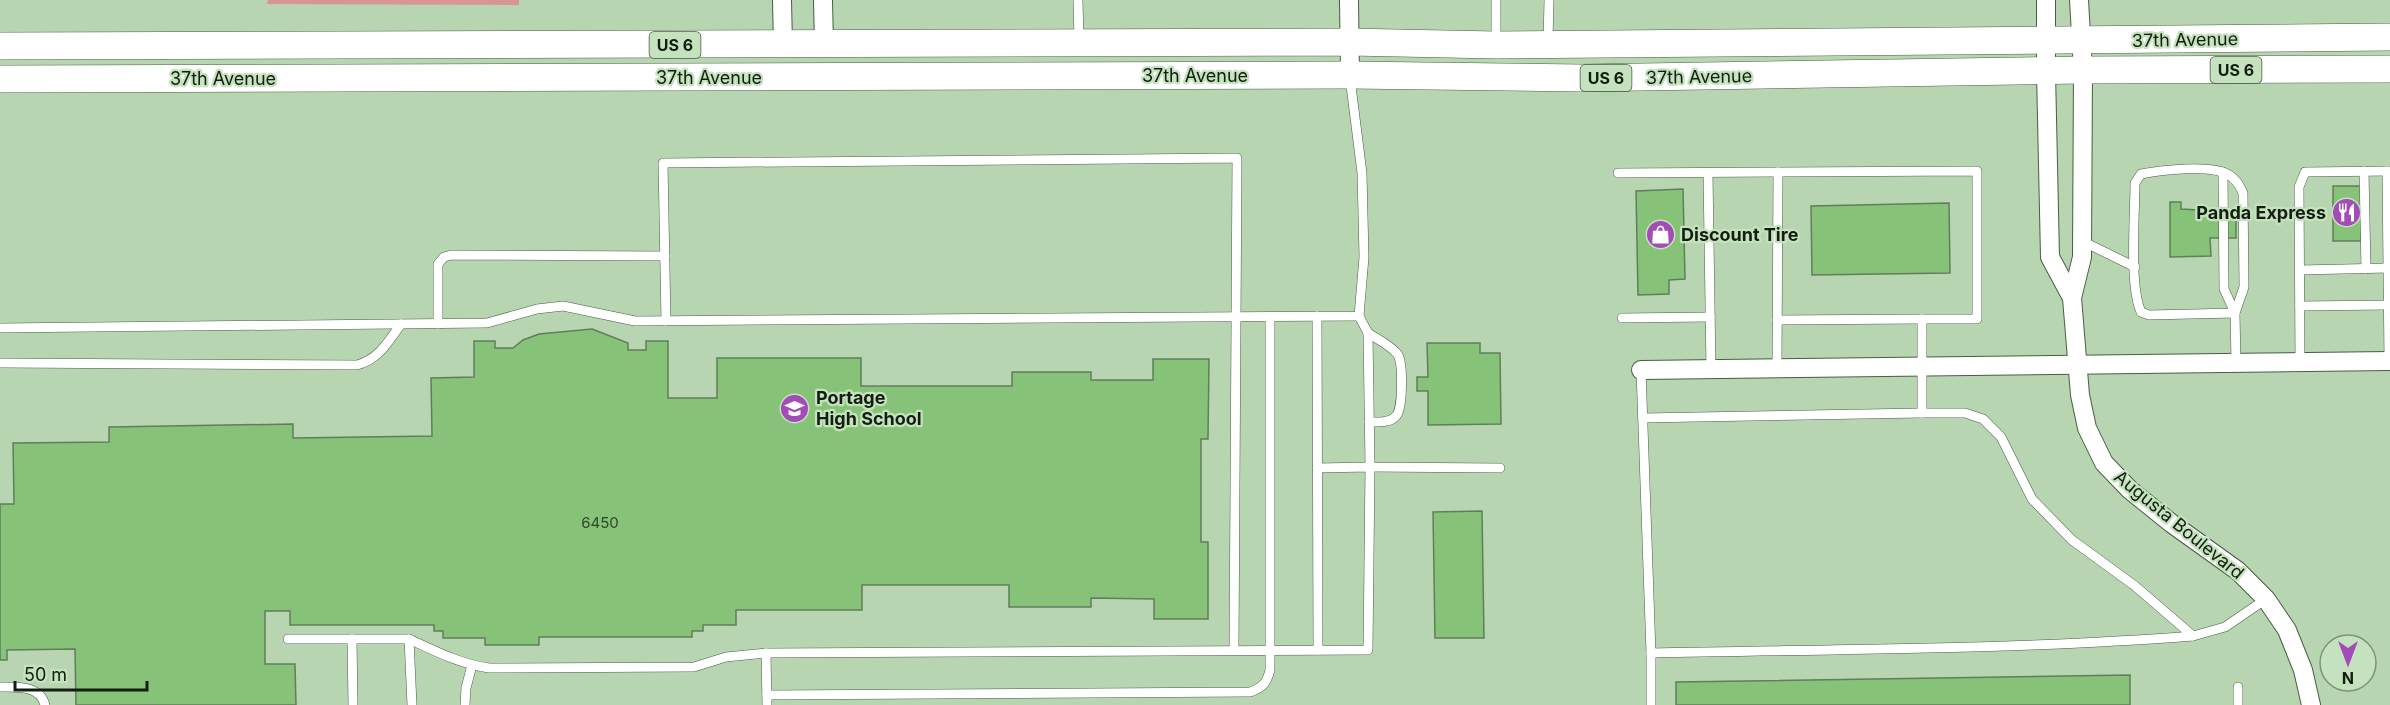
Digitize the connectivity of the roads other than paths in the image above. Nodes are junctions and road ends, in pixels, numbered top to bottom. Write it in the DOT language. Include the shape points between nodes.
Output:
graph roads {
  1 [pos="782,0"];
  2 [pos="823,0"];
  3 [pos="1078,0"];
  4 [pos="1496,0"];
  5 [pos="1549,0"];
  6 [pos="2046,0"];
  7 [pos="2079,0"];
  8 [pos="1352,1"];
  9 [pos="2390,37"];
  10 [pos="2082,41"];
  11 [pos="1349,42"];
  12 [pos="2046,42"];
  13 [pos="1079,43"];
  14 [pos="1548,44"];
  15 [pos="783,45"];
  16 [pos="824,45"];
  17 [pos="1496,45"];
  18 [pos="0,46"];
  19 [pos="2390,69"];
  20 [pos="2083,70"];
  21 [pos="2046,72"];
  22 [pos="1350,75"];
  23 [pos="0,79"];
  24 [pos="2364,171"];
  25 [pos="2389,171"];
  26 [pos="1778,172"];
  27 [pos="2223,172"];
  28 [pos="1618,173"];
  29 [pos="1708,173"];
  30 [pos="2082,241"];
  31 [pos="665,256"];
  32 [pos="2135,267"];
  33 [pos="2388,268"];
  34 [pos="2366,269"];
  35 [pos="2300,270"];
  36 [pos="2072,298"];
  37 [pos="2389,305"];
  38 [pos="2300,306"];
  39 [pos="2235,313"];
  40 [pos="1317,316"];
  41 [pos="1359,316"];
  42 [pos="1238,317"];
  43 [pos="1270,317"];
  44 [pos="1622,318"];
  45 [pos="1710,318"];
  46 [pos="1922,319"];
  47 [pos="1777,320"];
  48 [pos="666,321"];
  49 [pos="400,324"];
  50 [pos="438,324"];
  51 [pos="0,328"];
  52 [pos="1368,333"];
  53 [pos="2389,361"];
  54 [pos="2300,362"];
  55 [pos="0,363"];
  56 [pos="2236,363"];
  57 [pos="2077,365"];
  58 [pos="1922,367"];
  59 [pos="1777,369"];
  60 [pos="1641,370"];
  61 [pos="1711,370"];
  62 [pos="1922,413"];
  63 [pos="1643,418"];
  64 [pos="1369,422"];
  65 [pos="1370,467"];
  66 [pos="1317,468"];
  67 [pos="1500,468"];
  68 [pos="2266,599"];
  69 [pos="2193,636"];
  70 [pos="288,639"];
  71 [pos="352,639"];
  72 [pos="409,639"];
  73 [pos="1234,650"];
  74 [pos="1270,650"];
  75 [pos="1318,650"];
  76 [pos="1651,652"];
  77 [pos="766,653"];
  78 [pos="472,665"];
  79 [pos="0,687"];
  80 [pos="2238,687"];
  81 [pos="767,700"];
  82 [pos="45,705"];
  83 [pos="353,705"];
  84 [pos="412,705"];
  85 [pos="465,705"];
  86 [pos="1651,705"];
  87 [pos="2238,705"];
  88 [pos="2311,705"];
  1 -- 15 [label="street"];
  2 -- 16 [label="street"];
  3 -- 13 [label="lane"];
  4 -- 17 [label="lane"];
  5 -- 14 [label="lane"];
  6 -- 12 [label="street, Augusta Boulevard"];
  7 -- 10 [label="street, Augusta Boulevard"];
  8 -- 11 [label="street"];
  9 -- 10 [label="main road, 37th Avenue / US 6"];
  10 -- 12 [label="main road, 37th Avenue / US 6"];
  10 -- 20 [label="street, Augusta Boulevard"];
  11 -- 13 [label="main road, 37th Avenue / US 6"];
  11 -- 17 [label="main road, 37th Avenue / US 6"];
  11 -- 22 [label="street"];
  12 -- 14 [label="main road, 37th Avenue / US 6"];
  12 -- 21 [label="street, Augusta Boulevard"];
  13 -- 16 [label="main road, 37th Avenue / US 6"];
  14 -- 17 [label="main road, 37th Avenue / US 6"];
  15 -- 16 [label="main road, 37th Avenue / US 6"];
  15 -- 18 [label="main road, 37th Avenue / US 6"];
  19 -- 20 [label="main road, 37th Avenue / US 6"];
  20 -- 21 [label="main road, 37th Avenue / US 6"];
  20 -- 30 [label="street, Augusta Boulevard"];
  21 -- 22 [label="main road, 37th Avenue / US 6" via="1581,78"];
  21 -- 36 [label="street, Augusta Boulevard" via="2050,257"];
  22 -- 23 [label="main road, 37th Avenue / US 6"];
  22 -- 41 [label="lane" via="1362,173 1364,257"];
  24 -- 25 [label="lane"];
  24 -- 34 [label="lane"];
  24 -- 35 [label="lane" via="2305,172 2299,187"];
  25 -- 33 [label="lane"];
  26 -- 29 [label="lane"];
  26 -- 46 [label="lane" via="1977,171 1977,319"];
  26 -- 47 [label="lane"];
  27 -- 32 [label="lane" via="2166,169 2141,174 2135,183"];
  27 -- 39 [label="lane" via="2224,289"];
  27 -- 39 [label="lane" via="2237,182 2243,193 2244,287"];
  28 -- 29 [label="lane"];
  29 -- 45 [label="lane"];
  30 -- 32 [label="lane"];
  30 -- 36 [label="street, Augusta Boulevard"];
  31 -- 42 [label="lane" via="663,163 1237,158"];
  31 -- 48 [label="lane"];
  31 -- 50 [label="lane" via="444,257 438,264"];
  32 -- 39 [label="lane" via="2141,312"];
  33 -- 34 [label="lane"];
  33 -- 37 [label="lane"];
  34 -- 35 [label="lane"];
  35 -- 38 [label="lane"];
  36 -- 57 [label="street, Augusta Boulevard"];
  37 -- 38 [label="lane"];
  37 -- 53 [label="lane"];
  38 -- 54 [label="lane"];
  39 -- 56 [label="lane"];
  40 -- 41 [label="lane"];
  40 -- 43 [label="lane"];
  40 -- 66 [label="lane"];
  41 -- 52 [label="lane"];
  42 -- 43 [label="lane"];
  42 -- 48 [label="lane"];
  42 -- 73 [label="lane"];
  43 -- 74 [label="lane"];
  44 -- 45 [label="lane"];
  45 -- 61 [label="lane"];
  46 -- 47 [label="lane"];
  46 -- 58 [label="lane"];
  47 -- 59 [label="lane"];
  48 -- 50 [label="lane" via="627,321 563,306 524,312 493,323"];
  49 -- 50 [label="lane"];
  49 -- 51 [label="lane"];
  49 -- 55 [label="lane" via="383,350 370,361 357,365"];
  52 -- 64 [label="lane"];
  52 -- 64 [label="lane" via="1396,352 1401,361 1401,408 1396,417 1385,422"];
  53 -- 54 [label="street"];
  54 -- 56 [label="street"];
  56 -- 57 [label="street"];
  57 -- 58 [label="street"];
  57 -- 68 [label="street, Augusta Boulevard" via="2087,428 2104,463 2130,490 2238,571"];
  58 -- 59 [label="street"];
  58 -- 62 [label="lane"];
  59 -- 61 [label="street"];
  60 -- 61 [label="street"];
  60 -- 63 [label="lane"];
  62 -- 63 [label="lane"];
  62 -- 69 [label="lane" via="1965,413 1983,419 2001,437 2032,500 2072,540 2135,586"];
  63 -- 76 [label="lane"];
  64 -- 65 [label="lane"];
  65 -- 66 [label="lane"];
  65 -- 67 [label="lane"];
  65 -- 75 [label="lane" via="1368,650"];
  66 -- 75 [label="lane"];
  68 -- 69 [label="lane" via="2225,627"];
  68 -- 88 [label="street, Augusta Boulevard" via="2287,630 2303,670"];
  69 -- 76 [label="lane" via="1989,646"];
  70 -- 71 [label="lane"];
  71 -- 72 [label="lane"];
  71 -- 83 [label="lane"];
  72 -- 78 [label="lane"];
  72 -- 84 [label="lane"];
  73 -- 74 [label="lane"];
  73 -- 77 [label="lane"];
  74 -- 75 [label="lane"];
  74 -- 81 [label="lane" via="1268,679 1261,688 1250,692"];
  76 -- 86 [label="lane"];
  77 -- 78 [label="lane" via="726,657 694,667"];
  77 -- 81 [label="lane"];
  78 -- 85 [label="lane"];
  79 -- 82 [label="lane" via="28,688"];
  80 -- 87 [label="lane"];
}
